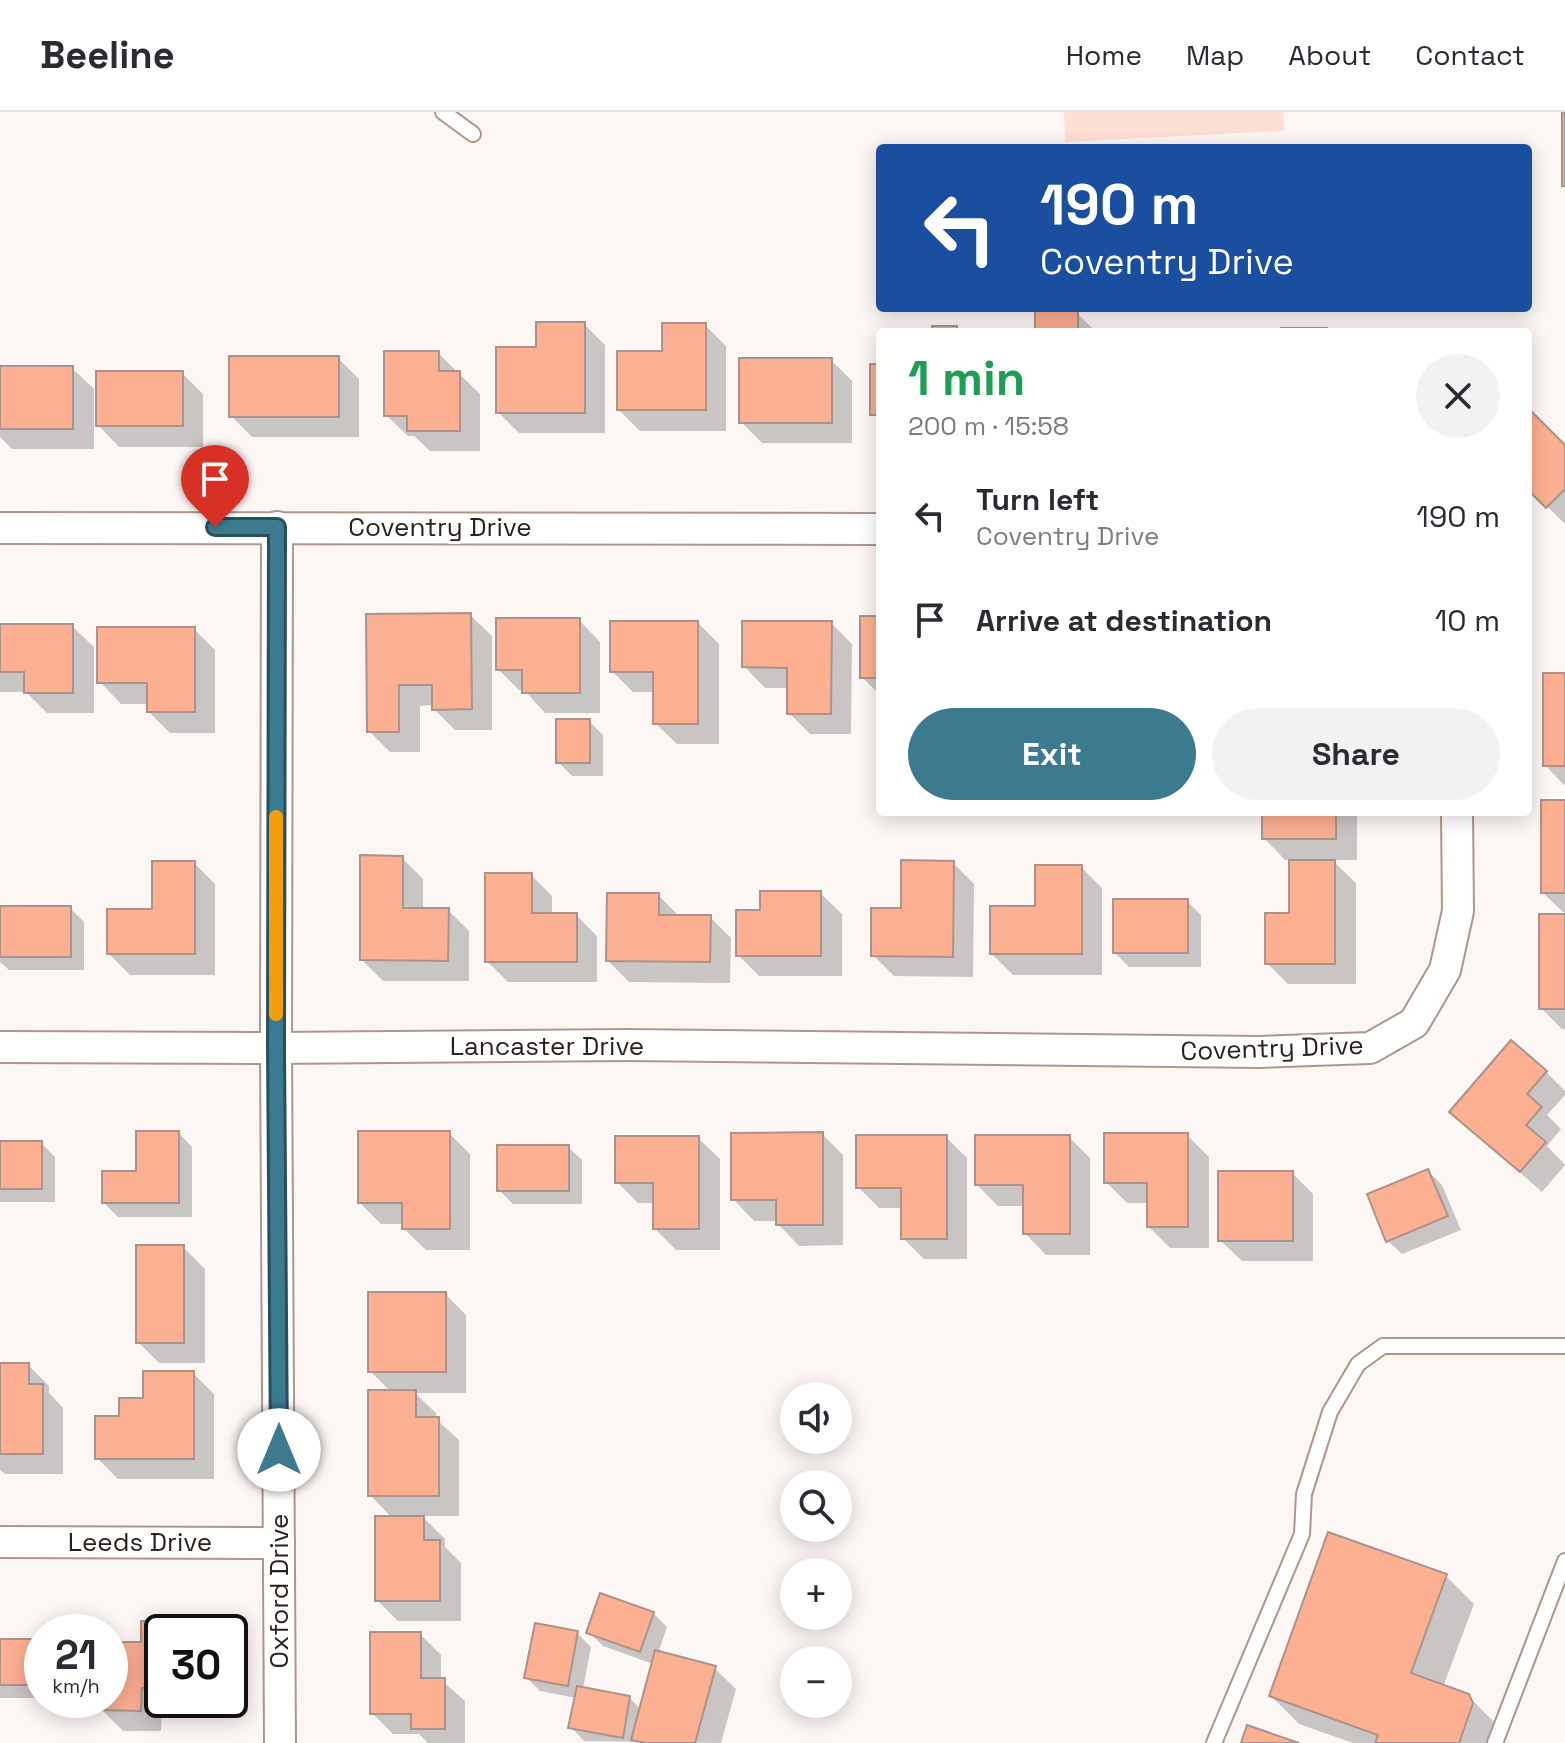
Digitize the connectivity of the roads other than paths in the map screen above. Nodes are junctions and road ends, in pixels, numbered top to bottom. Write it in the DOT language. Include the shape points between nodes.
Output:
graph roads {
  1 [pos="443,112"];
  2 [pos="473,134"];
  3 [pos="277,527"];
  4 [pos="0,528"];
  5 [pos="876,529"];
  6 [pos="1457,816"];
  7 [pos="0,1047"];
  8 [pos="276,1048"];
  9 [pos="1095,1050"];
  10 [pos="1565,1346"];
  11 [pos="0,1542"];
  12 [pos="279,1543"];
  13 [pos="1565,1561"];
  14 [pos="280,1743"];
  15 [pos="1214,1743"];
  16 [pos="1495,1743"];
  1 -- 2 [label="lane"];
  3 -- 4 [label="street, Coventry Drive"];
  3 -- 5 [label="street, Coventry Drive"];
  3 -- 8 [label="street, Oxford Drive"];
  6 -- 9 [label="street, Coventry Drive" via="1458,911 1445,970 1414,1023 1370,1048"];
  7 -- 8 [label="street, Lancaster Drive"];
  8 -- 9 [label="street, Lancaster Drive"];
  8 -- 12 [label="street, Oxford Drive"];
  10 -- 15 [label="lane" via="1383,1346 1358,1364 1330,1412 1304,1494 1302,1534"];
  11 -- 12 [label="street, Leeds Drive"];
  12 -- 14 [label="street, Oxford Drive"];
  13 -- 16 [label="lane"];
}
